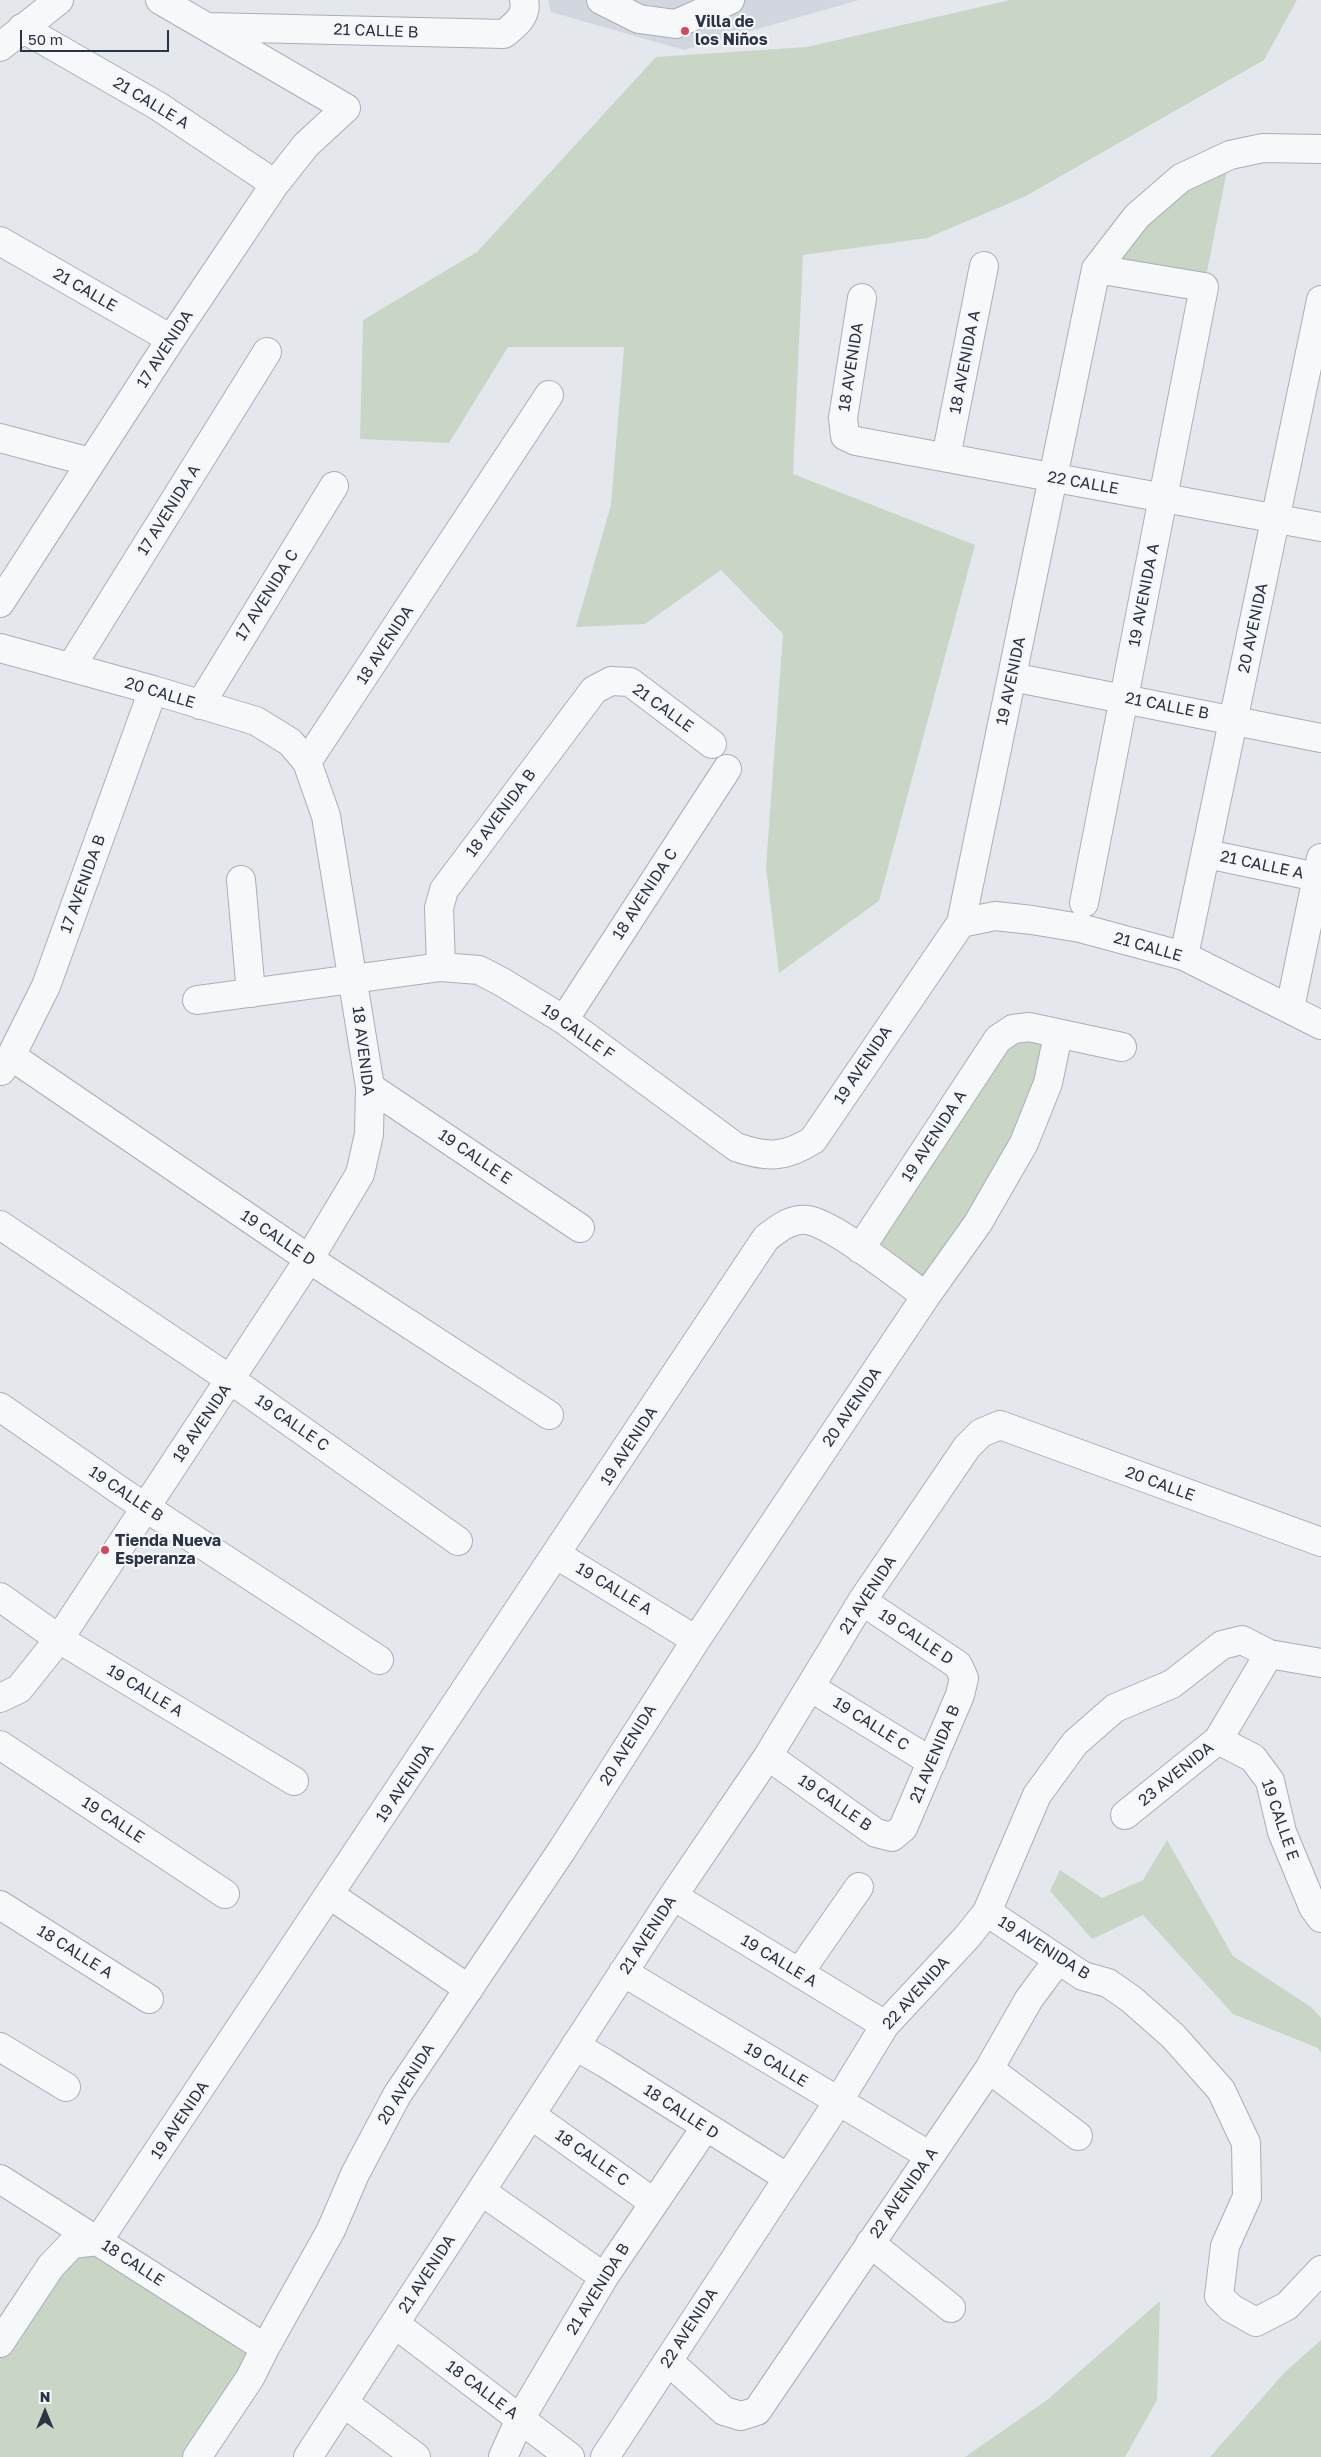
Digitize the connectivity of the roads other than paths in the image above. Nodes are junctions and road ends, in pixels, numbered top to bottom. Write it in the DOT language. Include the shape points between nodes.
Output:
graph roads {
  1 [pos="59,0"];
  2 [pos="160,0"];
  3 [pos="524,0"];
  4 [pos="600,0"];
  5 [pos="730,0"];
  6 [pos="206,27"];
  7 [pos="22,28"];
  8 [pos="0,47"];
  9 [pos="346,108"];
  10 [pos="1321,149"];
  11 [pos="275,184"];
  12 [pos="0,241"];
  13 [pos="984,266"];
  14 [pos="1096,269"];
  15 [pos="862,298"];
  16 [pos="1321,300"];
  17 [pos="171,339"];
  18 [pos="267,352"];
  19 [pos="549,395"];
  20 [pos="845,436"];
  21 [pos="0,438"];
  22 [pos="946,458"];
  23 [pos="90,462"];
  24 [pos="1053,478"];
  25 [pos="334,486"];
  26 [pos="1164,497"];
  27 [pos="1277,518"];
  28 [pos="1321,527"];
  29 [pos="0,603"];
  30 [pos="0,648"];
  31 [pos="71,666"];
  32 [pos="1012,677"];
  33 [pos="611,681"];
  34 [pos="153,690"];
  35 [pos="1124,698"];
  36 [pos="200,705"];
  37 [pos="1234,720"];
  38 [pos="1321,738"];
  39 [pos="712,744"];
  40 [pos="308,762"];
  41 [pos="727,769"];
  42 [pos="1207,854"];
  43 [pos="1319,867"];
  44 [pos="241,880"];
  45 [pos="1084,903"];
  46 [pos="961,923"];
  47 [pos="1184,956"];
  48 [pos="441,968"];
  49 [pos="353,978"];
  50 [pos="251,993"];
  51 [pos="197,1000"];
  52 [pos="1290,1008"];
  53 [pos="564,1020"];
  54 [pos="1321,1025"];
  55 [pos="1058,1035"];
  56 [pos="1122,1048"];
  57 [pos="5,1064"];
  58 [pos="370,1087"];
  59 [pos="782,1155"];
  60 [pos="0,1225"];
  61 [pos="580,1228"];
  62 [pos="860,1249"];
  63 [pos="309,1259"];
  64 [pos="926,1296"];
  65 [pos="231,1380"];
  66 [pos="0,1407"];
  67 [pos="549,1415"];
  68 [pos="1000,1426"];
  69 [pos="146,1507"];
  70 [pos="458,1541"];
  71 [pos="1321,1542"];
  72 [pos="557,1555"];
  73 [pos="0,1596"];
  74 [pos="862,1601"];
  75 [pos="59,1638"];
  76 [pos="696,1640"];
  77 [pos="1269,1654"];
  78 [pos="379,1660"];
  79 [pos="1321,1662"];
  80 [pos="964,1678"];
  81 [pos="810,1687"];
  82 [pos="0,1698"];
  83 [pos="1218,1740"];
  84 [pos="0,1746"];
  85 [pos="768,1756"];
  86 [pos="932,1762"];
  87 [pos="294,1781"];
  88 [pos="1126,1815"];
  89 [pos="903,1828"];
  90 [pos="859,1887"];
  91 [pos="225,1894"];
  92 [pos="330,1895"];
  93 [pos="672,1896"];
  94 [pos="0,1905"];
  95 [pos="987,1912"];
  96 [pos="1321,1918"];
  97 [pos="1058,1960"];
  98 [pos="623,1972"];
  99 [pos="798,1973"];
  100 [pos="469,1989"];
  101 [pos="149,1999"];
  102 [pos="885,2025"];
  103 [pos="575,2046"];
  104 [pos="0,2047"];
  105 [pos="989,2068"];
  106 [pos="66,2087"];
  107 [pos="838,2102"];
  108 [pos="530,2115"];
  109 [pos="705,2128"];
  110 [pos="1078,2136"];
  111 [pos="930,2156"];
  112 [pos="788,2178"];
  113 [pos="0,2179"];
  114 [pos="481,2191"];
  115 [pos="653,2202"];
  116 [pos="98,2241"];
  117 [pos="870,2243"];
  118 [pos="1321,2270"];
  119 [pos="604,2277"];
  120 [pos="951,2308"];
  121 [pos="395,2324"];
  122 [pos="0,2343"];
  123 [pos="264,2348"];
  124 [pos="668,2361"];
  125 [pos="344,2403"];
  126 [pos="520,2418"];
  127 [pos="197,2457"];
  128 [pos="308,2457"];
  129 [pos="416,2457"];
  130 [pos="503,2457"];
  131 [pos="570,2457"];
  132 [pos="606,2457"];
  1 -- 7 [label="street"];
  2 -- 6 [label="street, 21 CALLE B"];
  3 -- 6 [label="street, 21 CALLE B" via="526,7 519,22 504,34"];
  4 -- 5 [label="street" via="639,19 676,24"];
  6 -- 9 [label="street, 21 CALLE B"];
  7 -- 8 [label="street"];
  7 -- 11 [label="street, 21 CALLE A" via="158,106"];
  9 -- 11 [label="street, 17 AVENIDA" via="306,145"];
  10 -- 14 [label="street, 19 AVENIDA" via="1263,148 1230,155 1181,178 1137,216"];
  11 -- 17 [label="street, 17 AVENIDA"];
  12 -- 17 [label="street, 21 CALLE"];
  13 -- 22 [label="street, 18 AVENIDA A"];
  14 -- 24 [label="street, 19 AVENIDA"];
  14 -- 26 [label="street, 19 AVENIDA A" via="1204,287"];
  15 -- 20 [label="street, 18 AVENIDA" via="843,418"];
  16 -- 27 [label="street, 20 AVENIDA"];
  17 -- 23 [label="street, 17 AVENIDA"];
  18 -- 31 [label="street, 17 AVENIDA A"];
  19 -- 40 [label="street, 18 AVENIDA"];
  20 -- 22 [label="street, 22 CALLE" via="856,441"];
  21 -- 23 [label="street"];
  22 -- 24 [label="street, 22 CALLE"];
  23 -- 29 [label="street, 17 AVENIDA"];
  24 -- 26 [label="street, 22 CALLE"];
  24 -- 32 [label="street, 19 AVENIDA"];
  25 -- 36 [label="street, 17 AVENIDA C"];
  26 -- 27 [label="street, 22 CALLE"];
  26 -- 35 [label="street, 19 AVENIDA A"];
  27 -- 28 [label="street, 22 CALLE"];
  27 -- 37 [label="street, 20 AVENIDA"];
  30 -- 31 [label="street, 20 CALLE"];
  31 -- 34 [label="street, 20 CALLE"];
  32 -- 35 [label="street, 21 CALLE B"];
  32 -- 46 [label="street, 19 AVENIDA"];
  33 -- 39 [label="street, 21 CALLE" via="630,682"];
  33 -- 48 [label="street, 18 AVENIDA B" via="594,690 444,890 439,908"];
  34 -- 36 [label="street, 20 CALLE"];
  34 -- 57 [label="street, 17 AVENIDA B" via="46,986"];
  35 -- 37 [label="street, 21 CALLE B"];
  35 -- 45 [label="street, 19 AVENIDA A"];
  36 -- 40 [label="street, 20 CALLE" via="256,721 290,742"];
  37 -- 38 [label="street, 21 CALLE B"];
  37 -- 42 [label="street, 20 AVENIDA"];
  40 -- 49 [label="street, 18 AVENIDA" via="326,816"];
  41 -- 53 [label="street, 18 AVENIDA C"];
  42 -- 43 [label="street, 21 CALLE A"];
  42 -- 47 [label="street, 20 AVENIDA"];
  43 -- 52 [label="street"];
  44 -- 50 [label="street"];
  46 -- 47 [label="street, 21 CALLE" via="995,916 1032,920 1080,928"];
  46 -- 59 [label="street, 19 AVENIDA" via="813,1140"];
  47 -- 52 [label="street, 21 CALLE"];
  48 -- 49 [label="street, 19 CALLE F"];
  48 -- 53 [label="street, 19 CALLE F" via="479,970"];
  49 -- 50 [label="street"];
  49 -- 58 [label="street, 18 AVENIDA"];
  50 -- 51 [label="street"];
  52 -- 54 [label="street, 21 CALLE"];
  53 -- 59 [label="street, 19 CALLE F" via="736,1147 755,1154"];
  55 -- 56 [label="street"];
  55 -- 62 [label="street, 19 AVENIDA A" via="1029,1027 1013,1029 998,1039"];
  55 -- 64 [label="street, 20 AVENIDA" via="1048,1083 1024,1143 978,1223"];
  57 -- 63 [label="street, 19 CALLE D"];
  58 -- 61 [label="street, 19 CALLE E"];
  58 -- 63 [label="street, 18 AVENIDA" via="369,1134 360,1174"];
  60 -- 65 [label="street, 19 CALLE C"];
  62 -- 64 [label="street"];
  62 -- 72 [label="street, 19 AVENIDA" via="808,1220 792,1221 766,1238"];
  63 -- 65 [label="street, 18 AVENIDA"];
  63 -- 67 [label="street, 19 CALLE D"];
  64 -- 76 [label="street, 20 AVENIDA"];
  65 -- 69 [label="street, 18 AVENIDA"];
  65 -- 70 [label="street, 19 CALLE C"];
  66 -- 69 [label="street, 19 CALLE B"];
  68 -- 71 [label="street, 20 CALLE"];
  68 -- 74 [label="street, 21 AVENIDA" via="981,1433 967,1446"];
  69 -- 75 [label="street, 18 AVENIDA"];
  69 -- 78 [label="street, 19 CALLE B"];
  72 -- 76 [label="street, 19 CALLE A"];
  72 -- 92 [label="street, 19 AVENIDA"];
  73 -- 75 [label="street, 19 CALLE A"];
  74 -- 80 [label="street, 19 CALLE D" via="958,1665"];
  74 -- 81 [label="street, 21 AVENIDA"];
  75 -- 82 [label="street, 18 AVENIDA" via="19,1689"];
  75 -- 87 [label="street, 19 CALLE A"];
  76 -- 100 [label="street, 20 AVENIDA"];
  77 -- 79 [label="street"];
  77 -- 83 [label="street, 23 AVENIDA"];
  77 -- 95 [label="street, 22 AVENIDA" via="1242,1640 1222,1645 1172,1684 1115,1708 1074,1743 1037,1795"];
  80 -- 86 [label="street, 21 AVENIDA B"];
  81 -- 85 [label="street, 21 AVENIDA"];
  81 -- 86 [label="street, 19 CALLE C"];
  83 -- 88 [label="street, 23 AVENIDA"];
  83 -- 96 [label="street, 19 CALLE E" via="1253,1758 1270,1781 1282,1832 1313,1907"];
  84 -- 91 [label="street, 19 CALLE"];
  85 -- 89 [label="street, 19 CALLE B" via="876,1833 892,1837"];
  85 -- 93 [label="street, 21 AVENIDA"];
  86 -- 89 [label="street, 21 AVENIDA B"];
  90 -- 99 [label="street"];
  92 -- 100 [label="street"];
  92 -- 116 [label="street, 19 AVENIDA"];
  93 -- 98 [label="street, 21 AVENIDA"];
  93 -- 99 [label="street, 19 CALLE A"];
  94 -- 101 [label="street, 18 CALLE A"];
  95 -- 97 [label="street, 19 AVENIDA B"];
  95 -- 102 [label="street, 22 AVENIDA"];
  97 -- 105 [label="street, 22 AVENIDA A" via="1029,1999"];
  97 -- 118 [label="street, 19 AVENIDA B" via="1083,1976 1108,1983 1131,1999 1173,2036 1221,2090 1246,2143 1247,2197 1226,2246 1219,2296 1231,2308 1256,2322 1287,2306"];
  98 -- 103 [label="street, 21 AVENIDA"];
  98 -- 107 [label="street, 19 CALLE"];
  99 -- 102 [label="street, 19 CALLE A"];
  100 -- 123 [label="street, 20 AVENIDA" via="397,2094 355,2174 331,2230"];
  102 -- 107 [label="street, 22 AVENIDA"];
  103 -- 108 [label="street, 21 AVENIDA"];
  103 -- 109 [label="street, 18 CALLE D"];
  104 -- 106 [label="street"];
  105 -- 110 [label="street"];
  105 -- 111 [label="street, 22 AVENIDA A"];
  107 -- 111 [label="street, 19 CALLE"];
  107 -- 112 [label="street, 22 AVENIDA"];
  108 -- 114 [label="street, 21 AVENIDA"];
  108 -- 115 [label="street, 18 CALLE C"];
  109 -- 112 [label="street, 18 CALLE D"];
  109 -- 115 [label="street, 21 AVENIDA B"];
  111 -- 117 [label="street, 22 AVENIDA A"];
  112 -- 124 [label="street, 22 AVENIDA"];
  113 -- 116 [label="street, 18 CALLE"];
  114 -- 119 [label="street"];
  114 -- 121 [label="street, 21 AVENIDA"];
  115 -- 119 [label="street, 21 AVENIDA B"];
  116 -- 122 [label="street" via="72,2244 51,2266"];
  116 -- 123 [label="street, 18 CALLE"];
  117 -- 120 [label="street"];
  117 -- 124 [label="street, 22 AVENIDA A" via="757,2411 741,2416 724,2411"];
  119 -- 126 [label="street, 21 AVENIDA B"];
  121 -- 125 [label="street, 21 AVENIDA"];
  121 -- 126 [label="street, 18 CALLE A"];
  123 -- 127 [label="street, 20 AVENIDA" via="250,2378"];
  124 -- 132 [label="street, 22 AVENIDA"];
  125 -- 128 [label="street, 21 AVENIDA"];
  125 -- 129 [label="street"];
  126 -- 130 [label="street, 21 AVENIDA B"];
  126 -- 131 [label="street, 18 CALLE A"];
}
